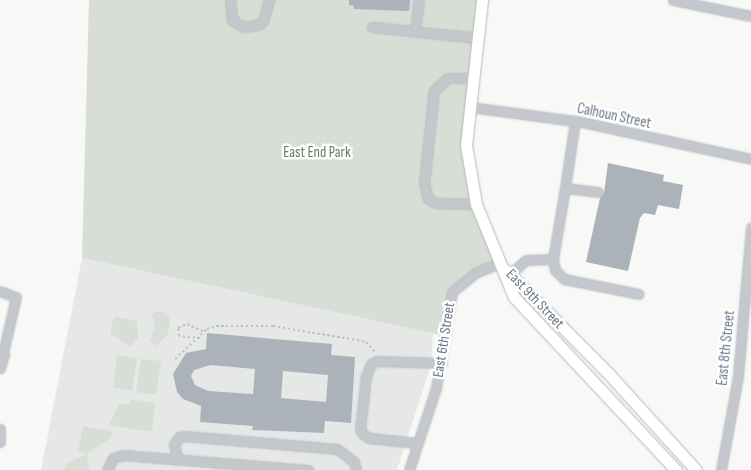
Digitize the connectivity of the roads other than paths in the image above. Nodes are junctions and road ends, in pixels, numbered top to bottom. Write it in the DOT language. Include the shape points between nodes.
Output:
graph roads {
  1 [pos="230,0"];
  2 [pos="269,0"];
  3 [pos="419,0"];
  4 [pos="482,0"];
  5 [pos="673,0"];
  6 [pos="751,16"];
  7 [pos="372,27"];
  8 [pos="415,31"];
  9 [pos="478,38"];
  10 [pos="473,78"];
  11 [pos="470,107"];
  12 [pos="575,121"];
  13 [pos="751,159"];
  14 [pos="564,188"];
  15 [pos="598,192"];
  16 [pos="476,204"];
  17 [pos="751,228"];
  18 [pos="552,259"];
  19 [pos="500,263"];
  20 [pos="510,274"];
  21 [pos="0,291"];
  22 [pos="639,294"];
  23 [pos="747,311"];
  24 [pos="1,352"];
  25 [pos="442,364"];
  26 [pos="0,368"];
  27 [pos="0,428"];
  28 [pos="0,442"];
  29 [pos="416,443"];
  30 [pos="177,458"];
  31 [pos="258,468"];
  32 [pos="107,470"];
  33 [pos="308,470"];
  34 [pos="356,470"];
  35 [pos="409,470"];
  36 [pos="676,470"];
  37 [pos="696,470"];
  38 [pos="721,470"];
  1 -- 2 [label="street" via="232,20 238,25 251,27 263,21"];
  3 -- 8 [label="street"];
  4 -- 9 [label="main road"];
  5 -- 6 [label="street"];
  7 -- 8 [label="street"];
  8 -- 9 [label="street"];
  9 -- 10 [label="main road"];
  10 -- 11 [label="main road"];
  10 -- 16 [label="street" via="448,78 434,90 424,183 428,199 436,204"];
  11 -- 12 [label="street, Calhoun Street"];
  11 -- 16 [label="main road" via="466,145"];
  12 -- 13 [label="street, Calhoun Street"];
  12 -- 14 [label="street"];
  14 -- 15 [label="street"];
  14 -- 18 [label="street"];
  16 -- 19 [label="main road"];
  17 -- 23 [label="street, East 8th Street"];
  18 -- 20 [label="street" via="526,260"];
  18 -- 22 [label="street" via="556,272 564,279"];
  19 -- 20 [label="main road, East 9th Street"];
  19 -- 25 [label="street, East 6th Street" via="477,272 452,292"];
  19 -- 36 [label="main road, East 9th Street" via="514,297"];
  20 -- 37 [label="main road, East 9th Street" via="608,373"];
  21 -- 24 [label="street" via="16,297"];
  23 -- 38 [label="street, East 8th Street"];
  24 -- 26 [label="street"];
  25 -- 29 [label="street, East 6th Street" via="430,410"];
  25 -- 29 [label="street" via="377,360 371,364 366,376 360,430 369,438"];
  27 -- 28 [label="street"];
  29 -- 35 [label="street, East 6th Street"];
  30 -- 31 [label="street"];
  30 -- 32 [label="street" via="123,455 113,458"];
  30 -- 34 [label="street" via="174,444 185,436 337,449 354,462"];
  31 -- 33 [label="street"];
}
